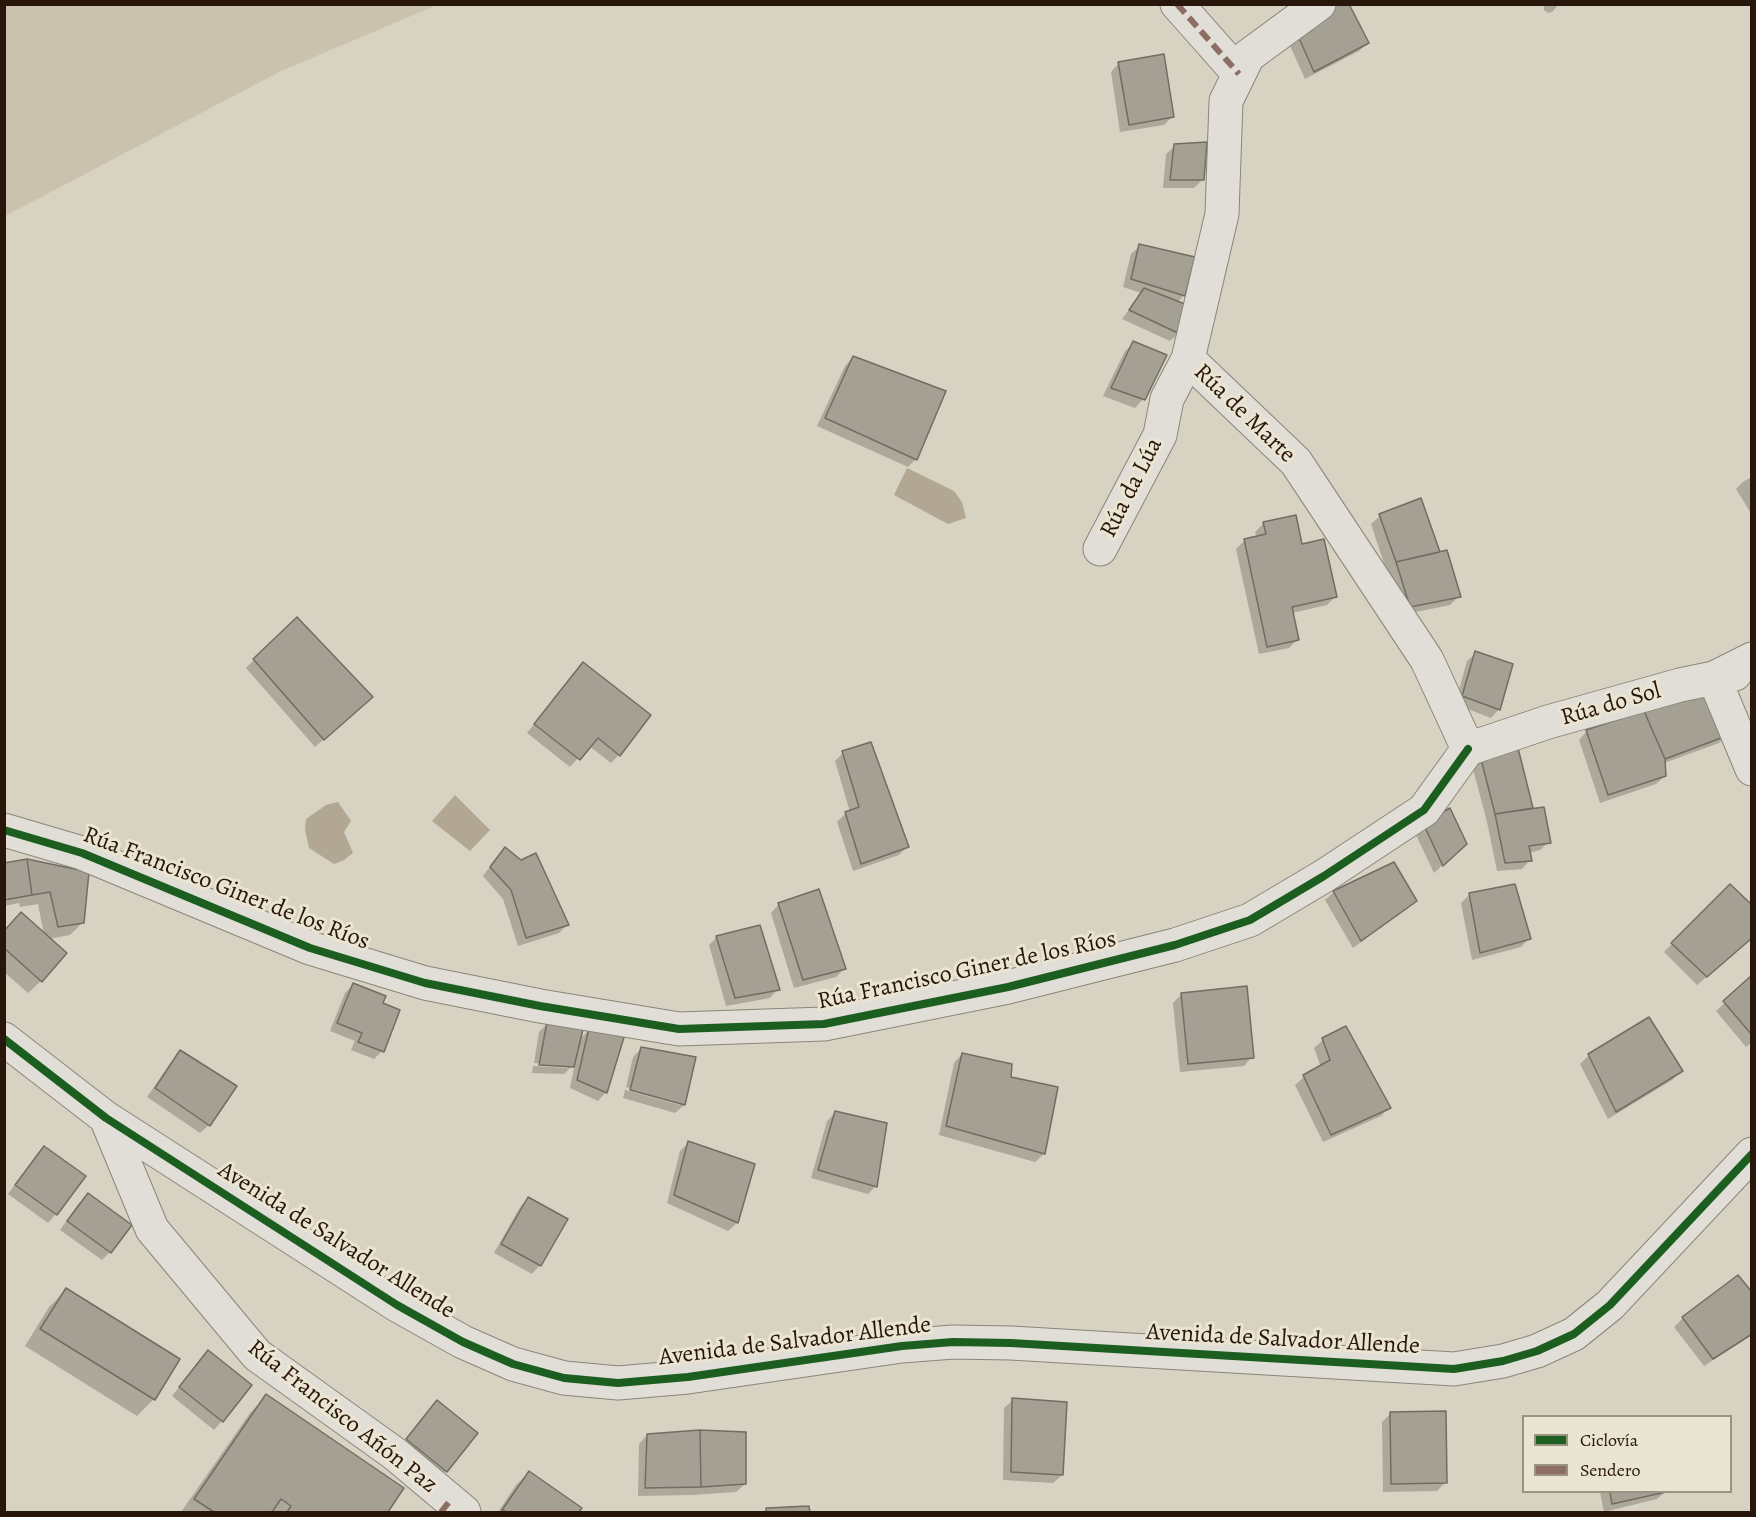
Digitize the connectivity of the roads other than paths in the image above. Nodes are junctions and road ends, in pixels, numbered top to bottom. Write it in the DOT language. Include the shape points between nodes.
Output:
graph roads {
  1 [pos="1177,4"];
  2 [pos="1318,4"];
  3 [pos="1239,74"];
  4 [pos="1188,359"];
  5 [pos="1100,549"];
  6 [pos="1752,659"];
  7 [pos="1752,672"];
  8 [pos="1714,678"];
  9 [pos="1468,748"];
  10 [pos="1752,769"];
  11 [pos="4,830"];
  12 [pos="4,1039"];
  13 [pos="106,1118"];
  14 [pos="1752,1154"];
  15 [pos="451,1509"];
  1 -- 3 [label="street"];
  2 -- 3 [label="street, Rúa de Marte" via="1248,56"];
  3 -- 4 [label="street, Rúa de Marte" via="1226,101 1222,214"];
  4 -- 5 [label="street, Rúa da Lúa" via="1167,399 1160,435"];
  4 -- 9 [label="street, Rúa de Marte" via="1296,462 1427,660"];
  6 -- 8 [label="street, Rúa do Sol"];
  7 -- 8 [label="street"];
  8 -- 9 [label="street, Rúa do Sol"];
  8 -- 10 [label="street"];
  9 -- 11 [label="street, Rúa Francisco Giner de los Ríos" via="1425,810 1250,920 1175,945 1008,987 824,1024 679,1029 425,983 310,948 82,853"];
  12 -- 13 [label="street, Avenida de Salvador Allende"];
  13 -- 14 [label="street, Avenida de Salvador Allende" via="397,1305 463,1342 513,1364 564,1378 618,1383 952,1342 1454,1369 1503,1361 1574,1334 1610,1305"];
  13 -- 15 [label="street, Rúa Francisco Añón Paz" via="152,1229 257,1355 394,1454"];
}
